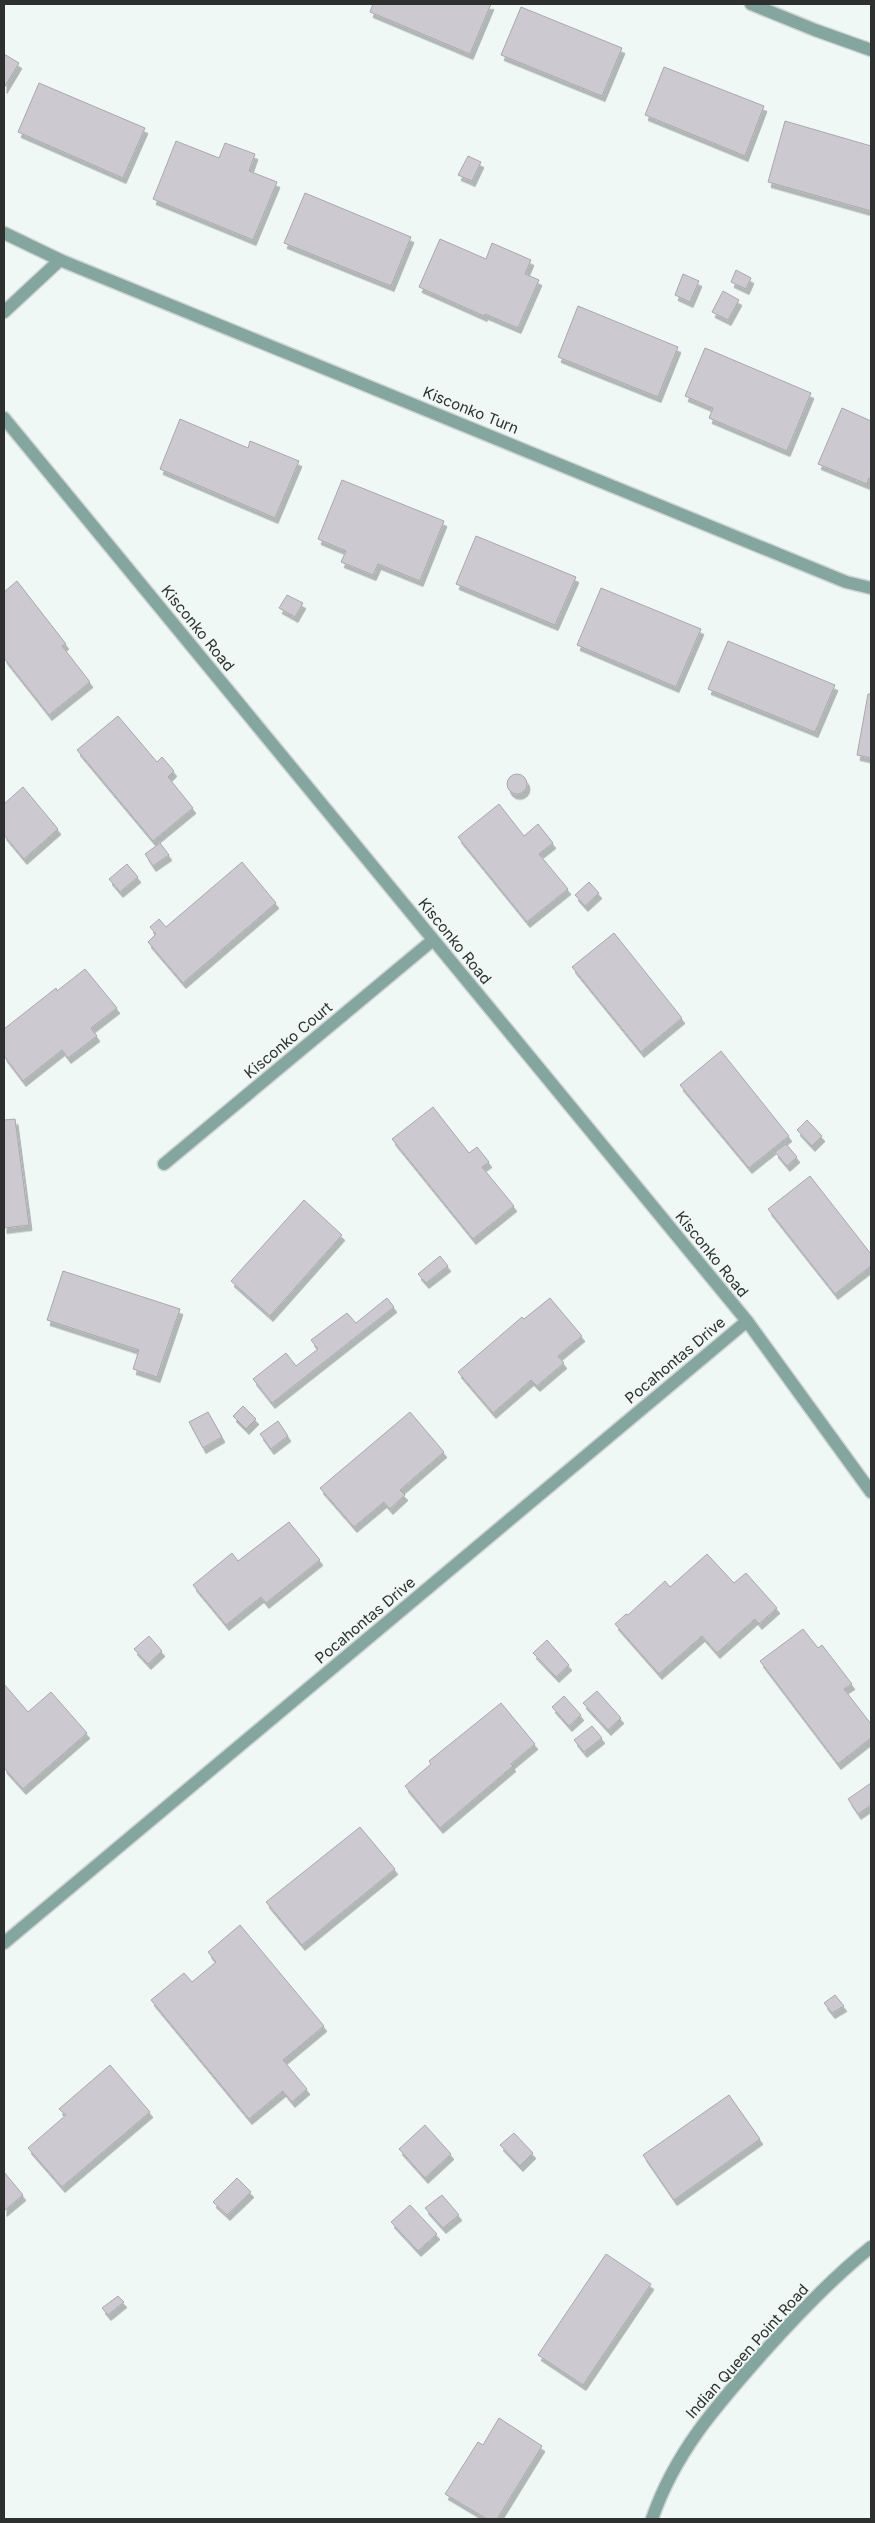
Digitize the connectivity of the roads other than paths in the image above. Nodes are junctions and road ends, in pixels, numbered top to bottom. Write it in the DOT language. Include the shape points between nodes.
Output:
graph roads {
  1 [pos="752,4"];
  2 [pos="871,50"];
  3 [pos="4,233"];
  4 [pos="60,260"];
  5 [pos="4,312"];
  6 [pos="4,418"];
  7 [pos="871,588"];
  8 [pos="433,940"];
  9 [pos="164,1164"];
  10 [pos="747,1321"];
  11 [pos="871,1492"];
  12 [pos="4,1943"];
  13 [pos="871,2247"];
  14 [pos="652,2519"];
  1 -- 2 [label="street"];
  3 -- 4 [label="street, Kisconko Turn"];
  4 -- 5 [label="street"];
  4 -- 7 [label="street, Kisconko Turn" via="846,582"];
  6 -- 8 [label="street, Kisconko Road"];
  8 -- 9 [label="street, Kisconko Court"];
  8 -- 10 [label="street, Kisconko Road"];
  10 -- 11 [label="street, Kisconko Road"];
  10 -- 12 [label="street, Pocahontas Drive"];
  13 -- 14 [label="street, Indian Queen Point Road" via="792,2320 696,2432 660,2496"];
}
